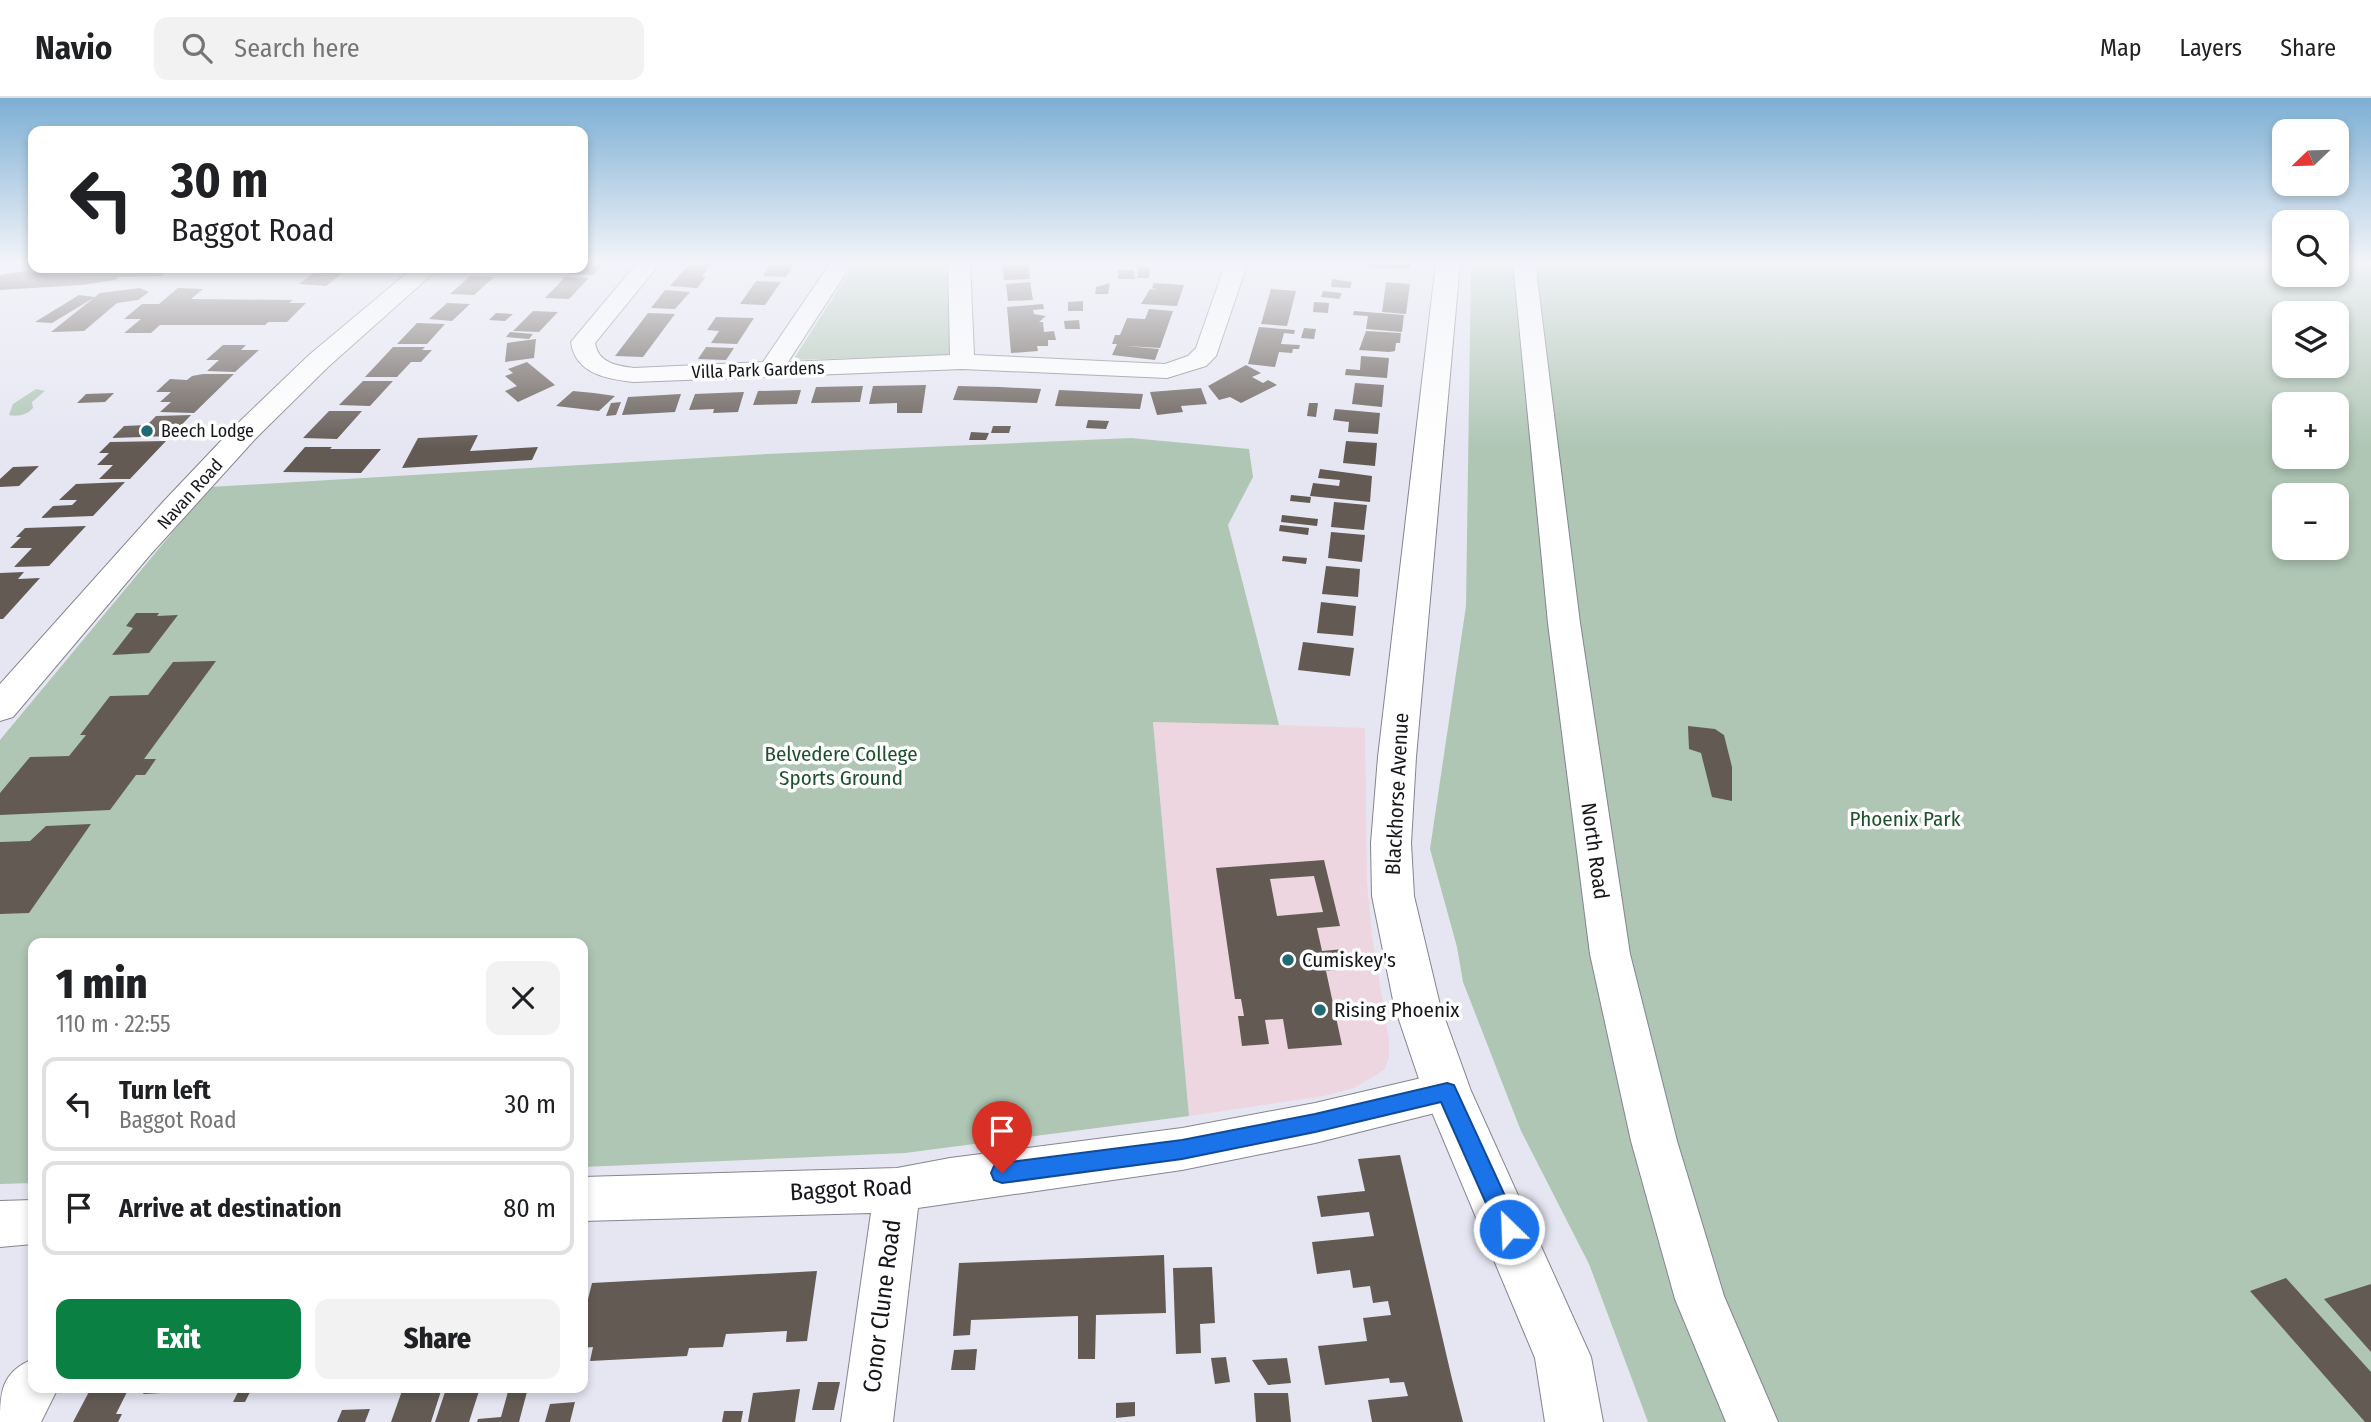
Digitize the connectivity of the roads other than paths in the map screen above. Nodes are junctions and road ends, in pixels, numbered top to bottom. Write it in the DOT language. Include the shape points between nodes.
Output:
graph roads {
  1 [pos="361,324"];
  2 [pos="598,324"];
  3 [pos="801,324"];
  4 [pos="961,324"];
  5 [pos="1215,324"];
  6 [pos="1441,324"];
  7 [pos="1531,324"];
  8 [pos="962,362"];
  9 [pos="771,369"];
  10 [pos="0,708"];
  11 [pos="1447,1091"];
  12 [pos="897,1190"];
  13 [pos="588,1199"];
  14 [pos="28,1223"];
  15 [pos="0,1224"];
  16 [pos="29,1393"];
  17 [pos="13,1422"];
  18 [pos="867,1422"];
  19 [pos="1574,1422"];
  20 [pos="1752,1422"];
  1 -- 10 [label="main road, Navan Road" via="266,412"];
  2 -- 9 [label="street, Villa Park Gardens" via="583,342 586,357 614,373"];
  3 -- 9 [label="street"];
  4 -- 8 [label="street"];
  5 -- 8 [label="street, Villa Park Gardens" via="1206,351 1197,361 1167,371"];
  6 -- 11 [label="main road, Blackhorse Avenue" via="1391,842 1393,896 1412,984"];
  7 -- 20 [label="street, North Road" via="1564,623 1610,954 1654,1141 1700,1299"];
  8 -- 9 [label="street, Villa Park Gardens"];
  11 -- 12 [label="street, Baggot Road" via="1182,1149"];
  11 -- 19 [label="main road, Blackhorse Avenue" via="1563,1357"];
  12 -- 13 [label="street, Baggot Road"];
  12 -- 18 [label="street, Conor Clune Road"];
  14 -- 15 [label="street"];
  16 -- 17 [label="street"];
}
